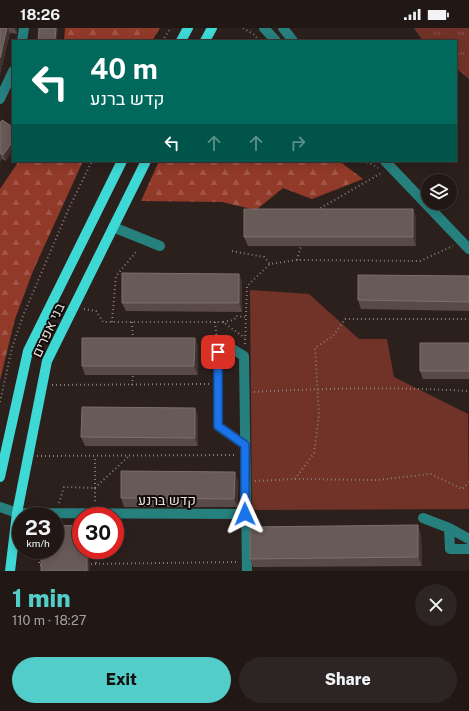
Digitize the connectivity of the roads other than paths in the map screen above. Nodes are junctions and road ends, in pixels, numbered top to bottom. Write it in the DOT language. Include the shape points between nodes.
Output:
graph roads {
  1 [pos="24,28"];
  2 [pos="188,28"];
  3 [pos="212,28"];
  4 [pos="264,28"];
  5 [pos="283,28"];
  6 [pos="22,40"];
  7 [pos="182,40"];
  8 [pos="206,40"];
  9 [pos="275,40"];
  10 [pos="292,40"];
  11 [pos="12,73"];
  12 [pos="0,99"];
  13 [pos="122,162"];
  14 [pos="146,162"];
  15 [pos="386,162"];
  16 [pos="113,227"];
  17 [pos="465,245"];
  18 [pos="160,246"];
  19 [pos="245,450"];
  20 [pos="0,476"];
  21 [pos="0,507"];
  22 [pos="18,507"];
  23 [pos="12,512"];
  24 [pos="64,514"];
  25 [pos="245,514"];
  26 [pos="423,518"];
  27 [pos="449,528"];
  28 [pos="469,539"];
  29 [pos="469,549"];
  30 [pos="12,555"];
  31 [pos="247,566"];
  32 [pos="10,571"];
  1 -- 6 [label="street"];
  2 -- 7 [label="main road"];
  3 -- 8 [label="main road"];
  4 -- 9 [label="street"];
  5 -- 10 [label="street"];
  11 -- 12 [label="street"];
  13 -- 20 [label="main road, בני אפרים" via="28,351"];
  14 -- 16 [label="main road, בני אפרים"];
  15 -- 17 [label="street"];
  16 -- 18 [label="street"];
  16 -- 22 [label="main road, בני אפרים" via="47,361"];
  19 -- 19 [label="street" via="218,426 218,352 229,347 244,356"];
  19 -- 25 [label="street"];
  21 -- 23 [label="street"];
  24 -- 25 [label="street, קדש ברנע"];
  25 -- 31 [label="street"];
  26 -- 27 [label="street"];
  27 -- 28 [label="street"];
  27 -- 29 [label="street" via="450,549"];
  30 -- 32 [label="main road, בני אפרים"];
}
